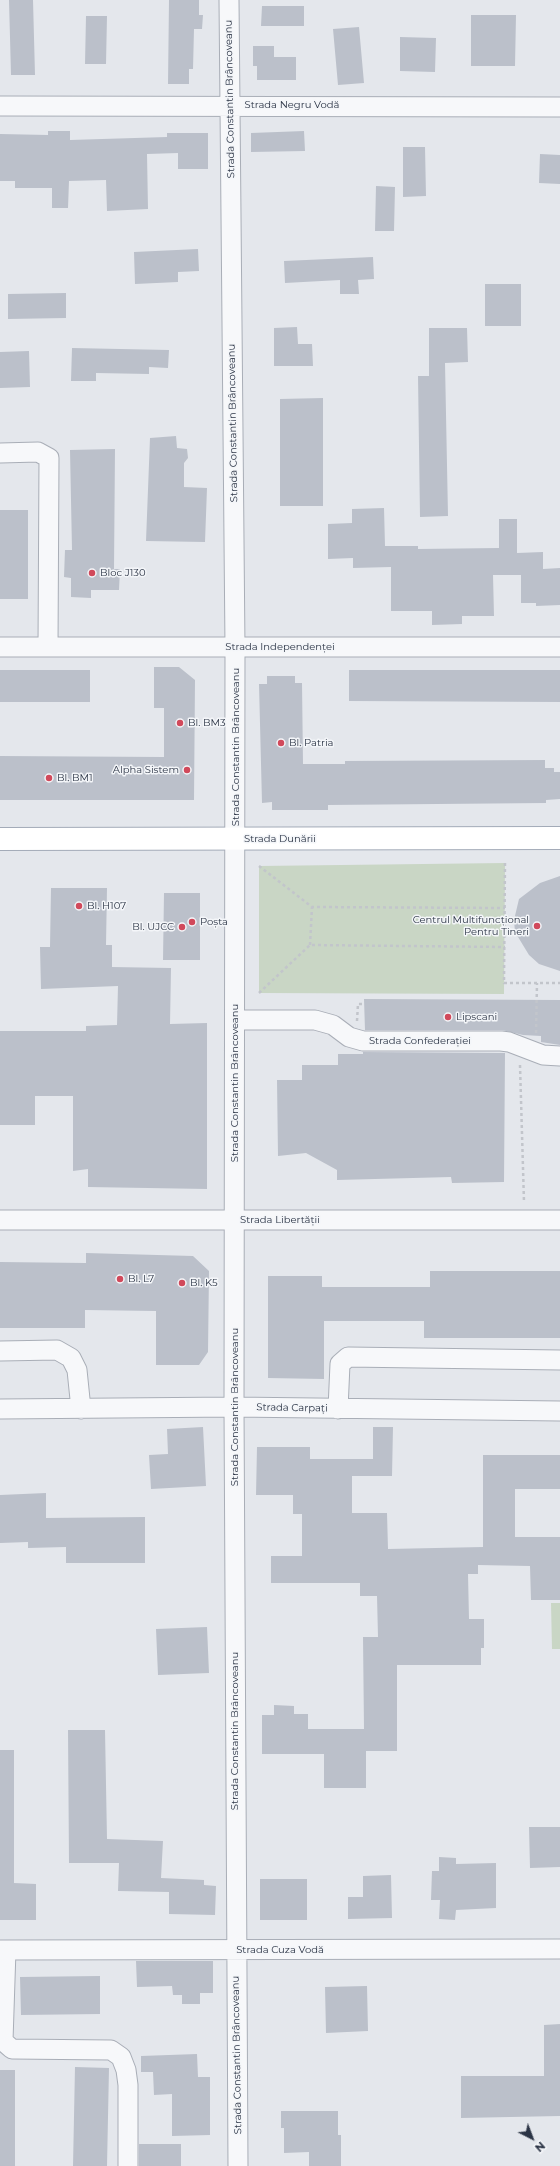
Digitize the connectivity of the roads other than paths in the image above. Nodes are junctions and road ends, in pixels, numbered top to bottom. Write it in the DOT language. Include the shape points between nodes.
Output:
graph roads {
  1 [pos="230,0"];
  2 [pos="230,105"];
  3 [pos="0,106"];
  4 [pos="560,107"];
  5 [pos="0,453"];
  6 [pos="0,647"];
  7 [pos="48,647"];
  8 [pos="235,647"];
  9 [pos="560,647"];
  10 [pos="560,838"];
  11 [pos="236,839"];
  12 [pos="0,840"];
  13 [pos="236,1020"];
  14 [pos="560,1056"];
  15 [pos="0,1220"];
  16 [pos="235,1220"];
  17 [pos="560,1220"];
  18 [pos="0,1351"];
  19 [pos="560,1360"];
  20 [pos="234,1407"];
  21 [pos="0,1409"];
  22 [pos="81,1409"];
  23 [pos="338,1409"];
  24 [pos="560,1411"];
  25 [pos="560,1949"];
  26 [pos="3,1950"];
  27 [pos="236,1950"];
  28 [pos="1,2042"];
  29 [pos="128,2166"];
  30 [pos="238,2166"];
  1 -- 2 [label="street, Strada Constantin Brâncoveanu"];
  2 -- 3 [label="street, Strada Negru Vodă"];
  2 -- 4 [label="street, Strada Negru Vodă"];
  2 -- 8 [label="street, Strada Constantin Brâncoveanu"];
  5 -- 7 [label="street" via="38,452 49,458"];
  6 -- 7 [label="street, Strada Independenței"];
  7 -- 8 [label="street, Strada Independenței"];
  8 -- 9 [label="street, Strada Independenței"];
  8 -- 11 [label="street, Strada Constantin Brâncoveanu"];
  10 -- 11 [label="main road, Strada Dunării"];
  11 -- 12 [label="main road, Strada Dunării"];
  11 -- 13 [label="street, Strada Constantin Brâncoveanu"];
  13 -- 14 [label="street, Strada Confederației" via="325,1022 363,1041 501,1041 528,1050"];
  13 -- 16 [label="street, Strada Constantin Brâncoveanu"];
  15 -- 16 [label="street, Strada Libertății"];
  16 -- 17 [label="street, Strada Libertății"];
  16 -- 20 [label="street, Strada Constantin Brâncoveanu"];
  18 -- 22 [label="street" via="57,1350 71,1358 76,1370"];
  19 -- 23 [label="street" via="348,1357 340,1364"];
  20 -- 22 [label="street, Strada Carpați"];
  20 -- 23 [label="street, Strada Carpați"];
  20 -- 27 [label="street, Strada Constantin Brâncoveanu"];
  21 -- 22 [label="street, Strada Carpați"];
  23 -- 24 [label="street, Strada Carpați"];
  25 -- 27 [label="street, Strada Cuza Vodă"];
  26 -- 27 [label="street, Strada Cuza Vodă"];
  26 -- 28 [label="street"];
  27 -- 30 [label="street, Strada Constantin Brâncoveanu"];
  28 -- 29 [label="street" via="12,2049 111,2050 121,2057 128,2084"];
}
